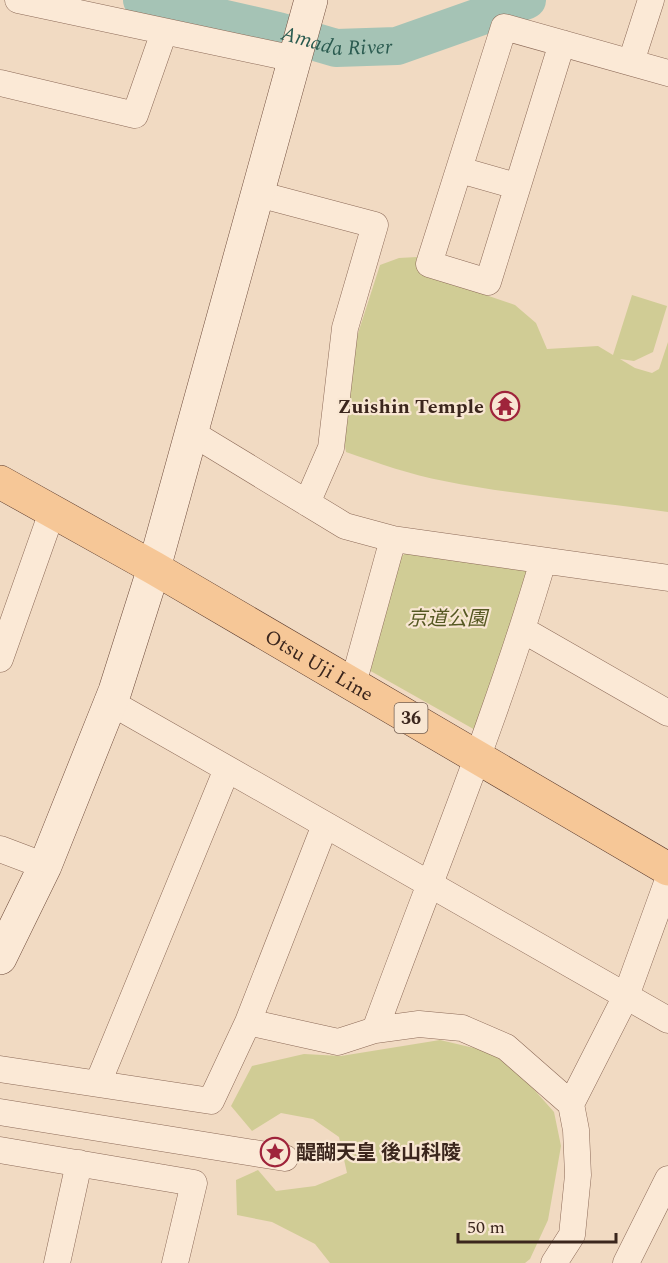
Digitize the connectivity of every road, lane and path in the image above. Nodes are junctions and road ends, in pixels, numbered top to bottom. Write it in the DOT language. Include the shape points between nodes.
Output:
graph roads {
  1 [pos="18,0"];
  2 [pos="651,0"];
  3 [pos="308,14"];
  4 [pos="164,32"];
  5 [pos="562,43"];
  6 [pos="295,59"];
  7 [pos="631,62"];
  8 [pos="668,73"];
  9 [pos="0,82"];
  10 [pos="460,170"];
  11 [pos="516,186"];
  12 [pos="258,194"];
  13 [pos="192,433"];
  14 [pos="0,482"];
  15 [pos="307,503"];
  16 [pos="52,512"];
  17 [pos="393,539"];
  18 [pos="543,561"];
  19 [pos="154,568"];
  20 [pos="668,578"];
  21 [pos="523,630"];
  22 [pos="0,659"];
  23 [pos="353,684"];
  24 [pos="110,702"];
  25 [pos="668,713"];
  26 [pos="479,758"];
  27 [pos="227,769"];
  28 [pos="325,825"];
  29 [pos="0,849"];
  30 [pos="45,866"];
  31 [pos="668,868"];
  32 [pos="668,880"];
  33 [pos="429,884"];
  34 [pos="0,958"];
  35 [pos="626,996"];
  36 [pos="668,1020"];
  37 [pos="248,1022"];
  38 [pos="375,1030"];
  39 [pos="0,1069"];
  40 [pos="98,1083"];
  41 [pos="571,1104"];
  42 [pos="0,1112"];
  43 [pos="0,1150"];
  44 [pos="285,1158"];
  45 [pos="79,1163"];
  46 [pos="668,1179"];
  47 [pos="57,1263"];
  48 [pos="174,1263"];
  49 [pos="554,1263"];
  50 [pos="626,1263"];
  1 -- 4 [label="street"];
  2 -- 7 [label="street"];
  3 -- 6 [label="street"];
  4 -- 6 [label="street"];
  4 -- 9 [label="street" via="135,115"];
  5 -- 7 [label="street"];
  5 -- 10 [label="street" via="504,27"];
  5 -- 11 [label="street"];
  6 -- 12 [label="street"];
  7 -- 8 [label="street"];
  10 -- 11 [label="street"];
  10 -- 11 [label="street" via="429,264 488,282"];
  12 -- 13 [label="street"];
  12 -- 15 [label="street" via="375,225 345,328 332,448"];
  13 -- 15 [label="street"];
  13 -- 19 [label="street"];
  14 -- 16 [label="main road, Otsu Uji Line / 36"];
  15 -- 17 [label="street" via="345,526"];
  16 -- 19 [label="main road, Otsu Uji Line / 36"];
  16 -- 22 [label="street"];
  17 -- 18 [label="street"];
  17 -- 23 [label="street"];
  18 -- 20 [label="street"];
  18 -- 21 [label="street"];
  19 -- 23 [label="main road, Otsu Uji Line / 36"];
  19 -- 24 [label="street"];
  21 -- 25 [label="street"];
  21 -- 26 [label="street"];
  23 -- 26 [label="main road, Otsu Uji Line / 36"];
  24 -- 27 [label="street"];
  24 -- 30 [label="street"];
  26 -- 31 [label="main road, Otsu Uji Line / 36"];
  26 -- 33 [label="street"];
  27 -- 28 [label="street"];
  27 -- 40 [label="street"];
  28 -- 33 [label="street"];
  28 -- 37 [label="street"];
  29 -- 30 [label="street"];
  30 -- 34 [label="street"];
  32 -- 35 [label="street"];
  33 -- 35 [label="street"];
  33 -- 38 [label="street"];
  35 -- 36 [label="street"];
  35 -- 41 [label="street"];
  37 -- 38 [label="street" via="338,1042"];
  37 -- 40 [label="street" via="211,1101"];
  38 -- 41 [label="street" via="419,1024 462,1028 506,1047"];
  39 -- 40 [label="street"];
  41 -- 49 [label="street" via="578,1175 572,1235"];
  42 -- 44 [label="street"];
  43 -- 45 [label="street"];
  45 -- 47 [label="street"];
  45 -- 48 [label="street" via="194,1183"];
  46 -- 50 [label="street"];
}
